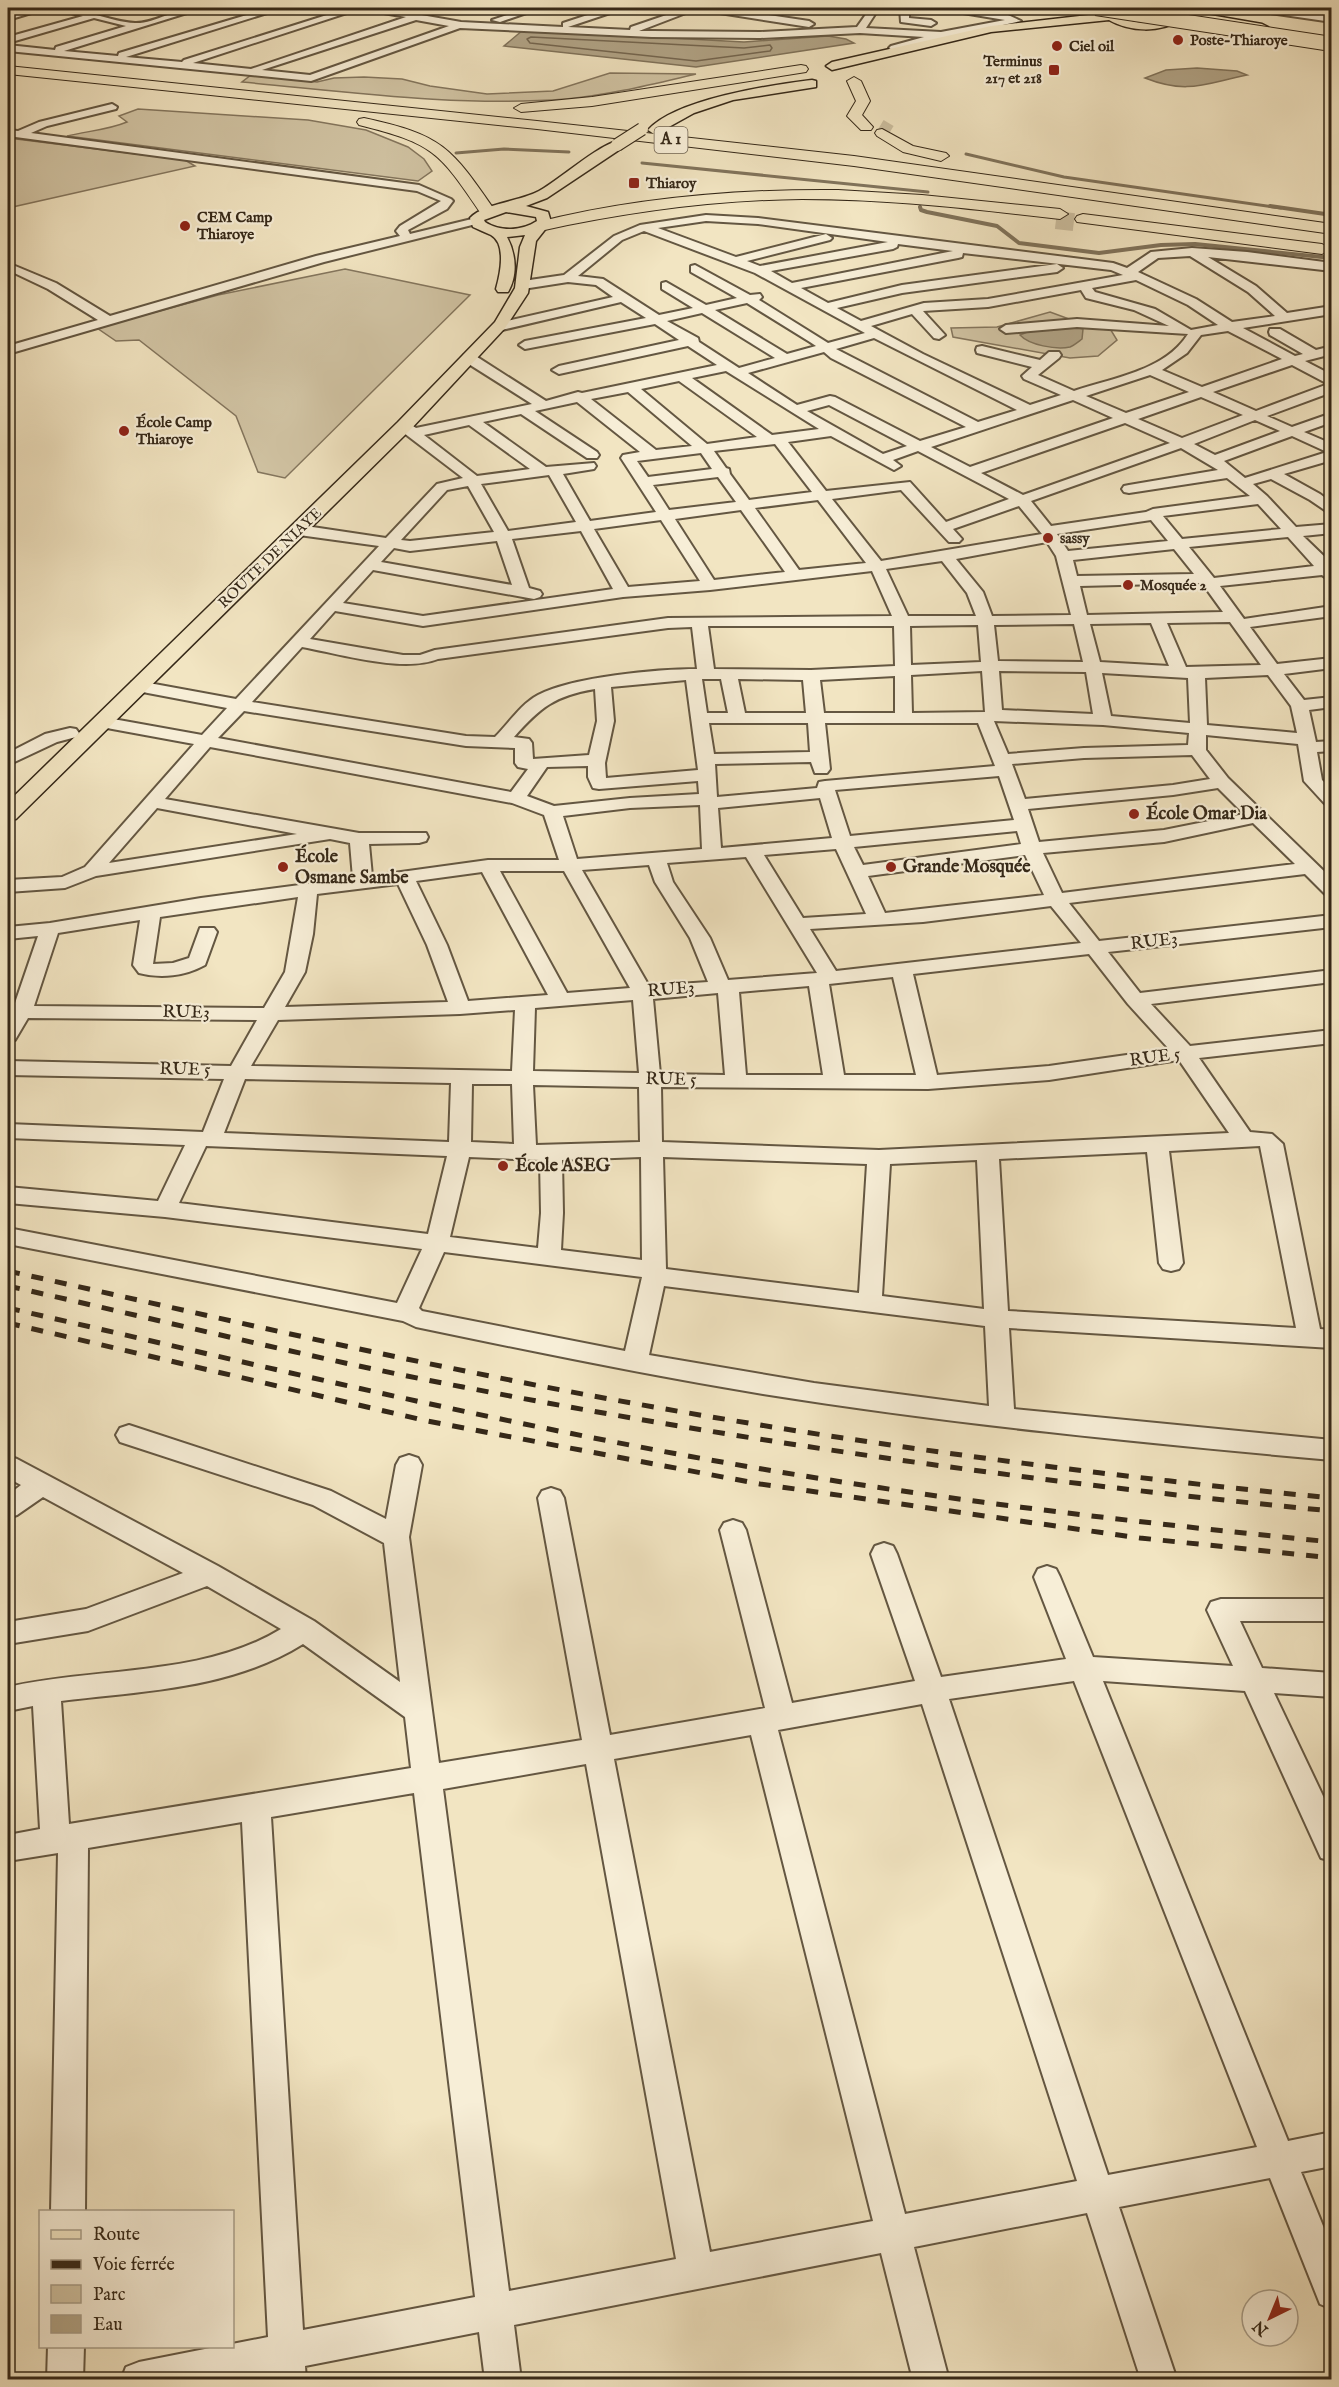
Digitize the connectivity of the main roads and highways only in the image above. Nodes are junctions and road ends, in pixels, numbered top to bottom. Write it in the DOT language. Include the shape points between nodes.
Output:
graph roads {
  1 [pos="1096,8"];
  2 [pos="1124,8"];
  3 [pos="1154,8"];
  4 [pos="1037,13"];
  5 [pos="1175,13"];
  6 [pos="1114,15"];
  7 [pos="1156,24"];
  8 [pos="1015,25"];
  9 [pos="1281,30"];
  10 [pos="1330,42"];
  11 [pos="813,69"];
  12 [pos="8,70"];
  13 [pos="855,76"];
  14 [pos="8,83"];
  15 [pos="840,85"];
  16 [pos="268,96"];
  17 [pos="251,104"];
  18 [pos="881,127"];
  19 [pos="648,129"];
  20 [pos="624,146"];
  21 [pos="934,154"];
  22 [pos="1165,204"];
  23 [pos="506,208"];
  24 [pos="1059,215"];
  25 [pos="1084,218"];
  26 [pos="487,223"];
  27 [pos="540,223"];
  28 [pos="1332,229"];
  29 [pos="1332,236"];
  30 [pos="1332,250"];
  31 [pos="516,289"];
  32 [pos="132,684"];
  33 [pos="8,793"];
  34 [pos="8,814"];
  1 -- 10 [label="highway, bridge"];
  2 -- 6 [label="main road" via="1114,10"];
  3 -- 5 [label="main road"];
  4 -- 8 [label="main road"];
  5 -- 7 [label="main road" via="1175,20"];
  5 -- 9 [label="main road"];
  6 -- 7 [label="main road"];
  6 -- 8 [label="main road"];
  6 -- 10 [label="highway, bridge"];
  6 -- 13 [label="main road" via="985,34 924,49"];
  7 -- 10 [label="highway"];
  8 -- 11 [label="main road"];
  9 -- 10 [label="highway"];
  11 -- 13 [label="main road"];
  11 -- 16 [label="highway" via="735,76 628,98 541,107 458,108"];
  11 -- 19 [label="main road" via="690,104 664,114"];
  11 -- 19 [label="main road" via="816,84 708,104"];
  12 -- 16 [label="highway, A 1"];
  13 -- 15 [label="main road"];
  13 -- 18 [label="highway" via="863,101 861,115"];
  14 -- 17 [label="highway, A 1"];
  16 -- 22 [label="highway, A 1" via="846,160"];
  17 -- 26 [label="highway" via="365,122 416,138 446,156"];
  17 -- 29 [label="highway, A 1" via="836,167"];
  18 -- 21 [label="highway"];
  18 -- 21 [label="highway" via="904,151"];
  19 -- 20 [label="main road"];
  20 -- 23 [label="main road" via="542,195"];
  20 -- 27 [label="main road" via="556,196"];
  21 -- 22 [label="highway"];
  22 -- 28 [label="highway, A 1"];
  23 -- 26 [label="main road"];
  23 -- 27 [label="main road" via="528,210"];
  24 -- 27 [label="highway" via="836,195 745,197"];
  25 -- 30 [label="highway" via="1157,231 1187,231"];
  26 -- 27 [label="main road" via="514,232"];
  26 -- 31 [label="main road" via="504,242"];
  27 -- 31 [label="main road" via="527,242"];
  31 -- 32 [label="main road, ROUTE DE NIAYE"];
  31 -- 32 [label="main road, ROUTE DE NIAYE" via="501,325 409,430"];
  32 -- 33 [label="main road, ROUTE DE NIAYE" via="70,733"];
  32 -- 34 [label="main road, ROUTE DE NIAYE" via="102,722"];
}
